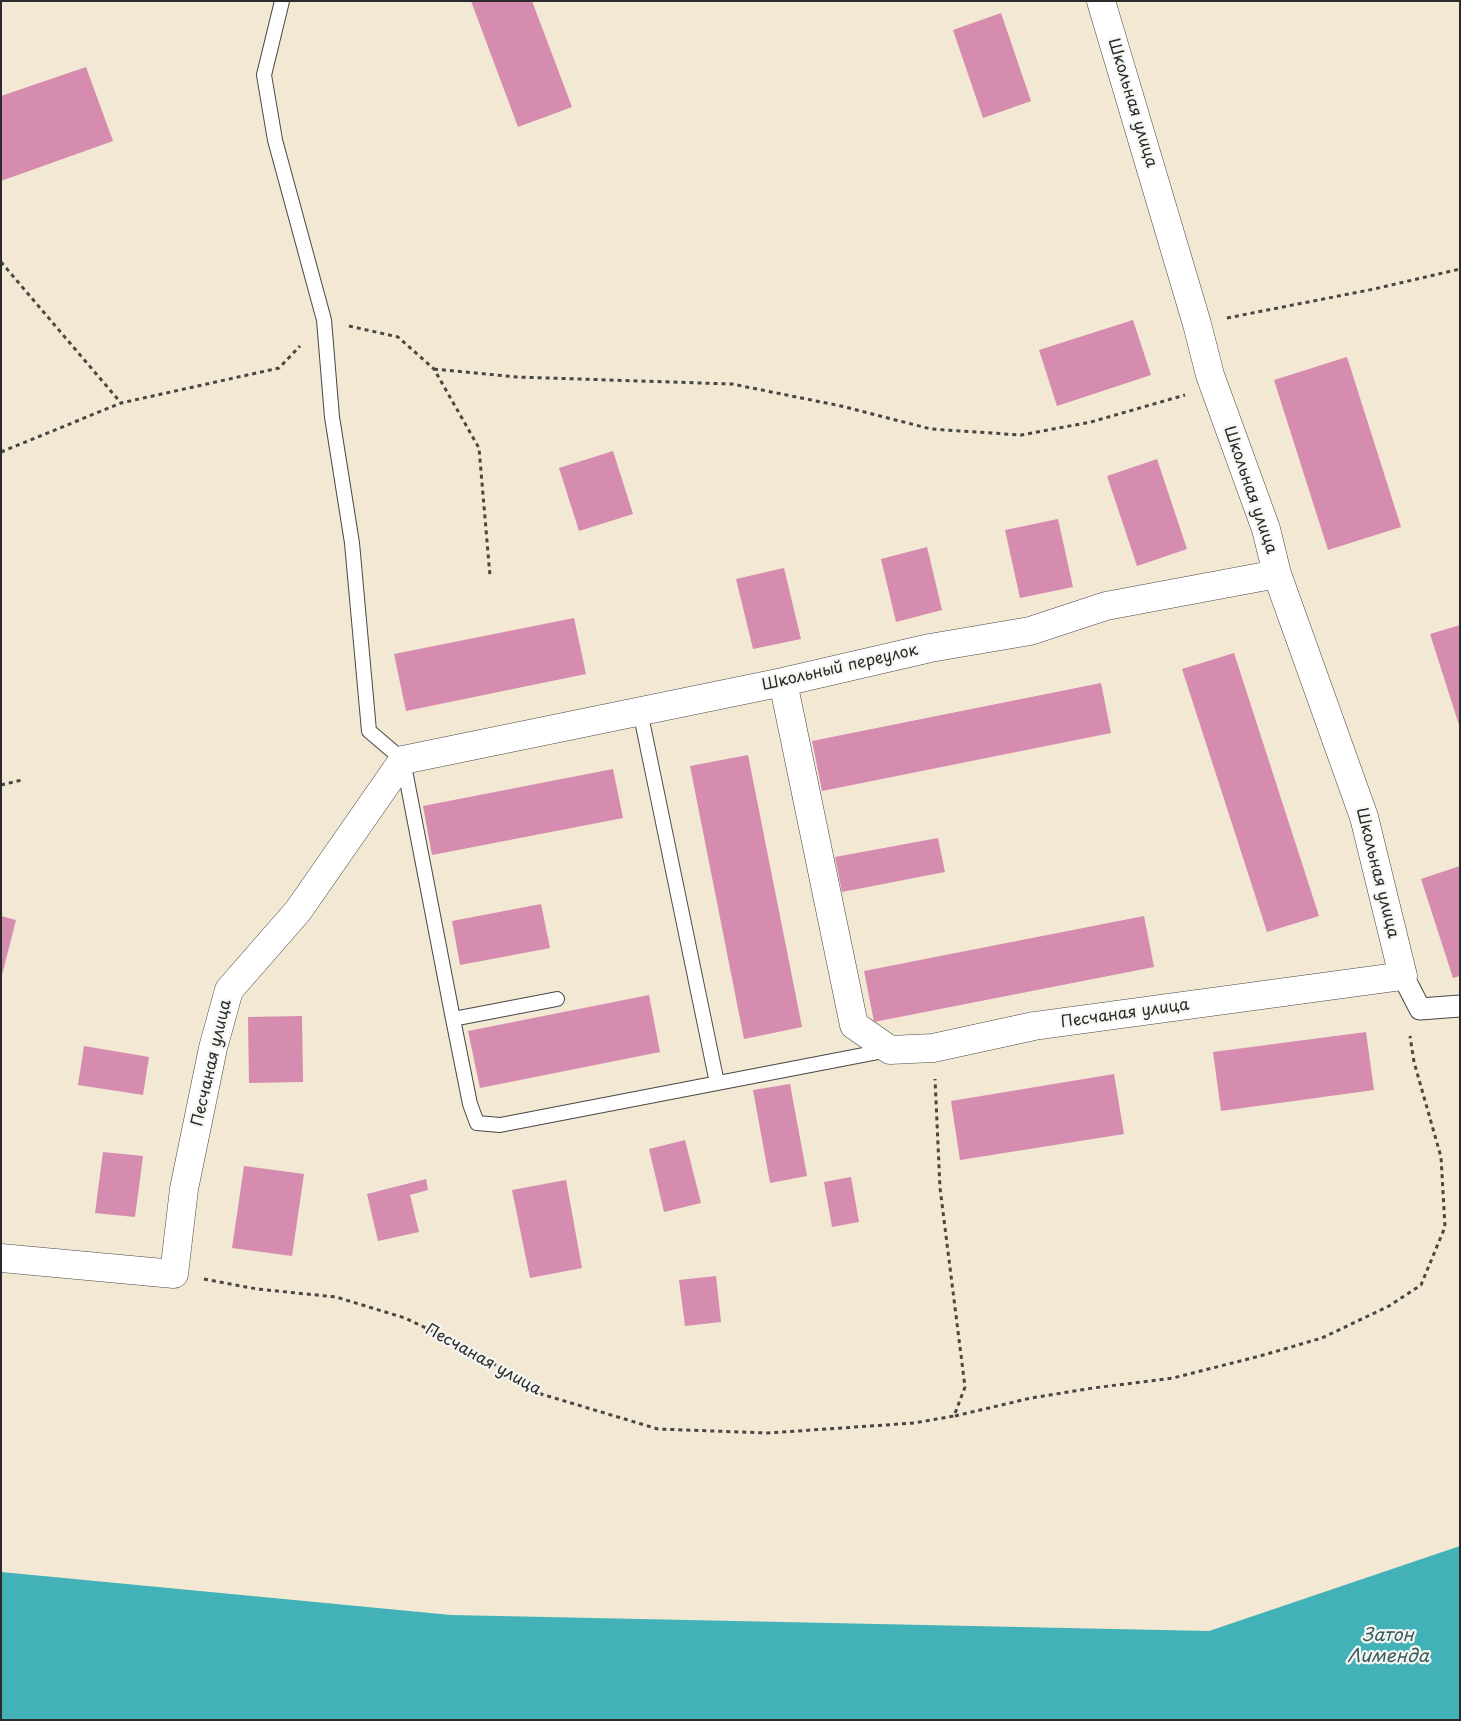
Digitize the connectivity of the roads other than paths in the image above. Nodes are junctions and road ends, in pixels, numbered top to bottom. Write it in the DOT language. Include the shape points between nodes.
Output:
graph roads {
  1 [pos="282,1"];
  2 [pos="1101,1"];
  3 [pos="1277,574"];
  4 [pos="784,682"];
  5 [pos="640,711"];
  6 [pos="403,760"];
  7 [pos="1403,976"];
  8 [pos="557,999"];
  9 [pos="1460,1006"];
  10 [pos="453,1019"];
  11 [pos="890,1050"];
  12 [pos="717,1083"];
  13 [pos="1,1258"];
  1 -- 6 [label="lane" via="264,75 275,140 324,320 332,417 352,543 369,731"];
  2 -- 3 [label="street, Школьная улица" via="1214,387 1266,529"];
  3 -- 4 [label="street, Школьный переулок" via="1106,606 1030,631 912,652"];
  3 -- 7 [label="street, Школьная улица" via="1364,817"];
  4 -- 5 [label="street, Школьный переулок"];
  4 -- 11 [label="street" via="854,1025"];
  5 -- 6 [label="street, Школьный переулок"];
  5 -- 12 [label="lane"];
  6 -- 10 [label="lane"];
  6 -- 13 [label="street, Песчаная улица" via="298,912 229,990 184,1189 174,1274"];
  7 -- 9 [label="street" via="1420,1009"];
  7 -- 11 [label="street, Песчаная улица" via="1034,1026 933,1048"];
  8 -- 10 [label="lane"];
  10 -- 12 [label="lane" via="470,1104 477,1123 483,1125 500,1125"];
  11 -- 12 [label="lane"];
}
